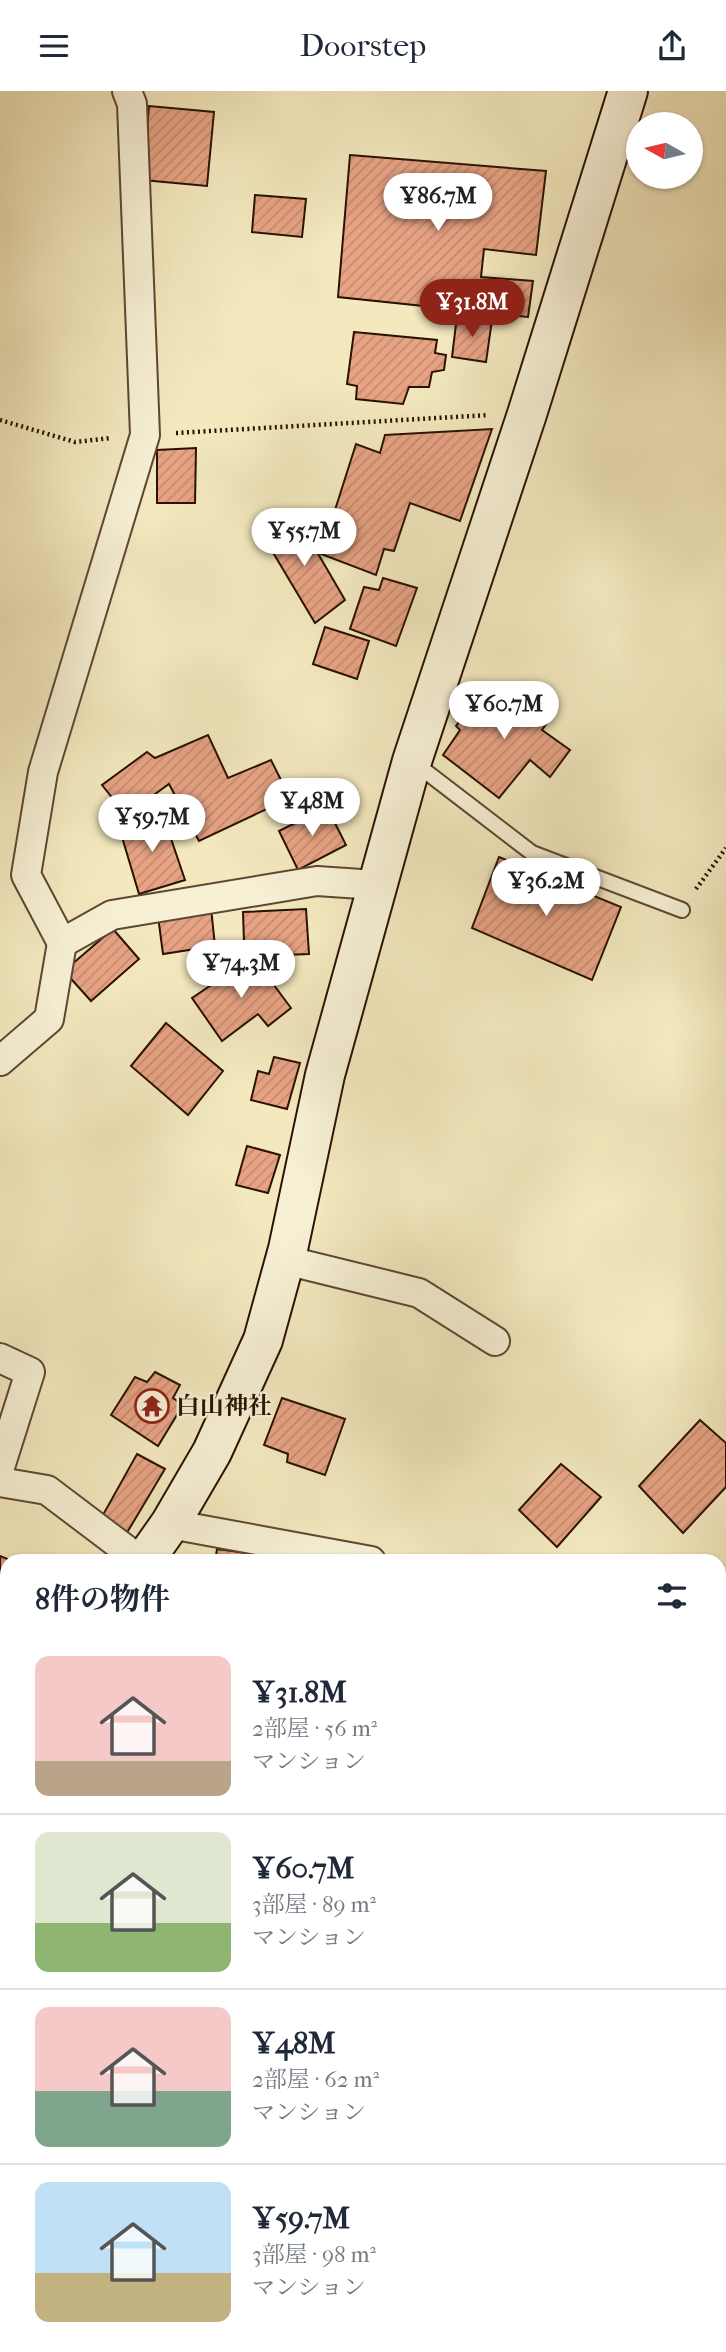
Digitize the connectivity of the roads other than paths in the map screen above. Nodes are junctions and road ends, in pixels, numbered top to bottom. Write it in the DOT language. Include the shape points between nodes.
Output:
graph roads {
  1 [pos="127,91"];
  2 [pos="628,91"];
  3 [pos="412,761"];
  4 [pos="376,885"];
  5 [pos="682,910"];
  6 [pos="62,943"];
  7 [pos="0,1061"];
  8 [pos="285,1260"];
  9 [pos="495,1341"];
  10 [pos="0,1358"];
  11 [pos="0,1467"];
  12 [pos="0,1482"];
  13 [pos="170,1524"];
  14 [pos="134,1554"];
  15 [pos="148,1554"];
  16 [pos="333,1554"];
  1 -- 6 [label="street" via="132,104 145,435 43,772 26,875"];
  2 -- 3 [label="street"];
  3 -- 4 [label="street"];
  3 -- 5 [label="lane" via="532,853"];
  4 -- 6 [label="street" via="317,881 112,915"];
  4 -- 8 [label="street" via="325,1075"];
  6 -- 7 [label="street" via="49,1019"];
  8 -- 9 [label="street" via="419,1293"];
  8 -- 13 [label="street" via="263,1340 212,1452"];
  10 -- 11 [label="street" via="30,1372"];
  12 -- 14 [label="street" via="47,1490"];
  13 -- 15 [label="street"];
  13 -- 16 [label="street"];
}
